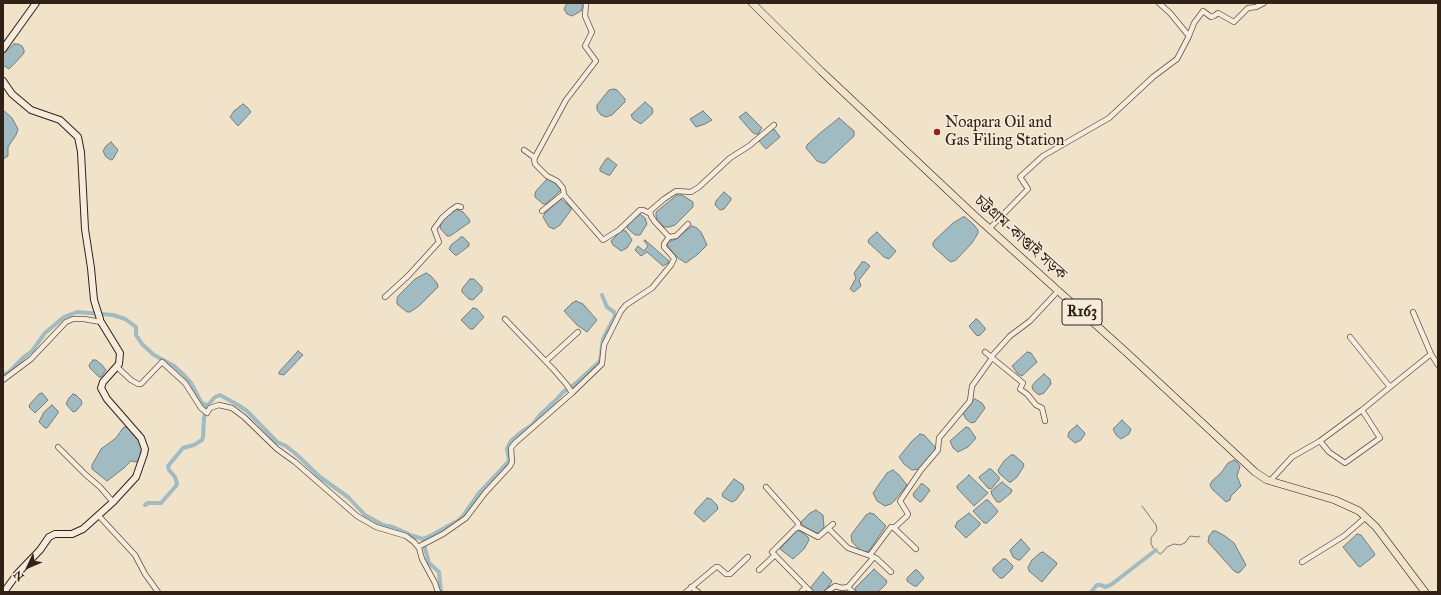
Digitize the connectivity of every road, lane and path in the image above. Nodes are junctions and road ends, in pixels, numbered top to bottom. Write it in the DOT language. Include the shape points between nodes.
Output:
graph roads {
  1 [pos="36,3"];
  2 [pos="586,3"];
  3 [pos="752,3"];
  4 [pos="1159,3"];
  5 [pos="1264,3"];
  6 [pos="1189,36"];
  7 [pos="3,49"];
  8 [pos="3,81"];
  9 [pos="774,126"];
  10 [pos="524,150"];
  11 [pos="535,158"];
  12 [pos="564,195"];
  13 [pos="461,207"];
  14 [pos="542,211"];
  15 [pos="649,213"];
  16 [pos="688,224"];
  17 [pos="989,229"];
  18 [pos="669,237"];
  19 [pos="1058,291"];
  20 [pos="385,297"];
  21 [pos="1413,312"];
  22 [pos="504,319"];
  23 [pos="100,321"];
  24 [pos="578,332"];
  25 [pos="1350,337"];
  26 [pos="985,352"];
  27 [pos="1431,354"];
  28 [pos="992,357"];
  29 [pos="546,361"];
  30 [pos="1438,365"];
  31 [pos="117,367"];
  32 [pos="3,380"];
  33 [pos="1390,388"];
  34 [pos="572,393"];
  35 [pos="1362,410"];
  36 [pos="1045,421"];
  37 [pos="1320,441"];
  38 [pos="58,447"];
  39 [pos="1270,481"];
  40 [pos="766,488"];
  41 [pos="113,502"];
  42 [pos="98,515"];
  43 [pos="1366,517"];
  44 [pos="833,524"];
  45 [pos="798,527"];
  46 [pos="828,528"];
  47 [pos="894,528"];
  48 [pos="418,547"];
  49 [pos="916,549"];
  50 [pos="774,555"];
  51 [pos="872,556"];
  52 [pos="748,557"];
  53 [pos="1302,562"];
  54 [pos="759,570"];
  55 [pos="891,572"];
  56 [pos="691,587"];
  57 [pos="806,587"];
  58 [pos="848,587"];
  59 [pos="4,589"];
  60 [pos="158,592"];
  61 [pos="438,592"];
  62 [pos="686,592"];
  63 [pos="698,592"];
  64 [pos="801,592"];
  65 [pos="812,592"];
  66 [pos="827,592"];
  67 [pos="853,592"];
  68 [pos="1425,592"];
  1 -- 7 [label="main road"];
  2 -- 11 [label="street" via="585,16 592,32 585,46 596,61 566,100"];
  3 -- 17 [label="main road, চট্টগ্রাম-কাপ্তাই সড়ক / R163"];
  4 -- 6 [label="street"];
  5 -- 6 [label="street" via="1248,8 1234,22 1218,12 1211,17 1203,11"];
  6 -- 17 [label="street" via="1177,59 1153,77 1109,118 1043,156 1020,177 1028,189"];
  8 -- 23 [label="main road" via="12,94 31,110 60,120 78,137 85,229"];
  9 -- 15 [label="street" via="730,158 699,187 691,192 676,191"];
  10 -- 11 [label="street"];
  11 -- 12 [label="street" via="535,164 563,188"];
  12 -- 14 [label="street"];
  12 -- 15 [label="street" via="603,240 619,230 640,210"];
  13 -- 20 [label="street" via="457,206 442,218 434,229 439,242"];
  15 -- 18 [label="street"];
  16 -- 18 [label="street" via="676,236"];
  17 -- 19 [label="main road, চট্টগ্রাম-কাপ্তাই সড়ক / R163"];
  18 -- 34 [label="street" via="664,246 674,259 672,265 652,288 621,311 604,345 602,364"];
  19 -- 28 [label="street" via="1030,321 1010,336"];
  19 -- 39 [label="main road, চট্টগ্রাম-কাপ্তাই সড়ক / R163" via="1255,472"];
  21 -- 27 [label="street"];
  22 -- 29 [label="street"];
  23 -- 31 [label="main road" via="120,353"];
  23 -- 32 [label="street" via="73,319 66,322 31,359"];
  24 -- 29 [label="street"];
  25 -- 33 [label="street"];
  26 -- 28 [label="street"];
  27 -- 30 [label="street"];
  27 -- 33 [label="street"];
  28 -- 36 [label="street" via="1023,383 1020,389 1042,408"];
  28 -- 47 [label="street" via="972,386 970,401 939,438 938,450 900,501 908,516"];
  29 -- 34 [label="street"];
  31 -- 41 [label="main road" via="103,382 103,393 141,438 145,449 136,477"];
  31 -- 48 [label="street" via="131,380 141,384 162,362 185,383 207,413 210,408 219,404 232,408 357,516 376,527 406,536"];
  33 -- 35 [label="street"];
  34 -- 48 [label="street" via="515,442 511,448 510,466 466,518"];
  35 -- 37 [label="street"];
  35 -- 37 [label="street" via="1380,438 1346,463 1329,452"];
  37 -- 39 [label="street" via="1292,457"];
  38 -- 41 [label="street"];
  39 -- 43 [label="main road, চট্টগ্রাম-কাপ্তাই সড়ক / R163" via="1339,502"];
  40 -- 45 [label="street" via="798,523"];
  41 -- 42 [label="main road"];
  42 -- 59 [label="main road" via="77,532 49,537"];
  42 -- 60 [label="street" via="135,555"];
  43 -- 53 [label="street" via="1344,536"];
  43 -- 68 [label="main road, চট্টগ্রাম-কাপ্তাই সড়ক / R163" via="1383,535"];
  44 -- 46 [label="street"];
  45 -- 46 [label="street" via="818,537"];
  45 -- 50 [label="street" via="772,552"];
  46 -- 51 [label="street" via="848,548"];
  47 -- 49 [label="street"];
  47 -- 51 [label="street" via="891,527"];
  48 -- 61 [label="street"];
  50 -- 54 [label="street"];
  50 -- 57 [label="street"];
  51 -- 55 [label="street"];
  51 -- 58 [label="street"];
  52 -- 56 [label="street" via="731,574 726,574 717,566"];
  56 -- 62 [label="street"];
  56 -- 63 [label="street"];
  57 -- 64 [label="street"];
  57 -- 65 [label="street"];
  58 -- 66 [label="street" via="835,586"];
  58 -- 67 [label="street"];
}
